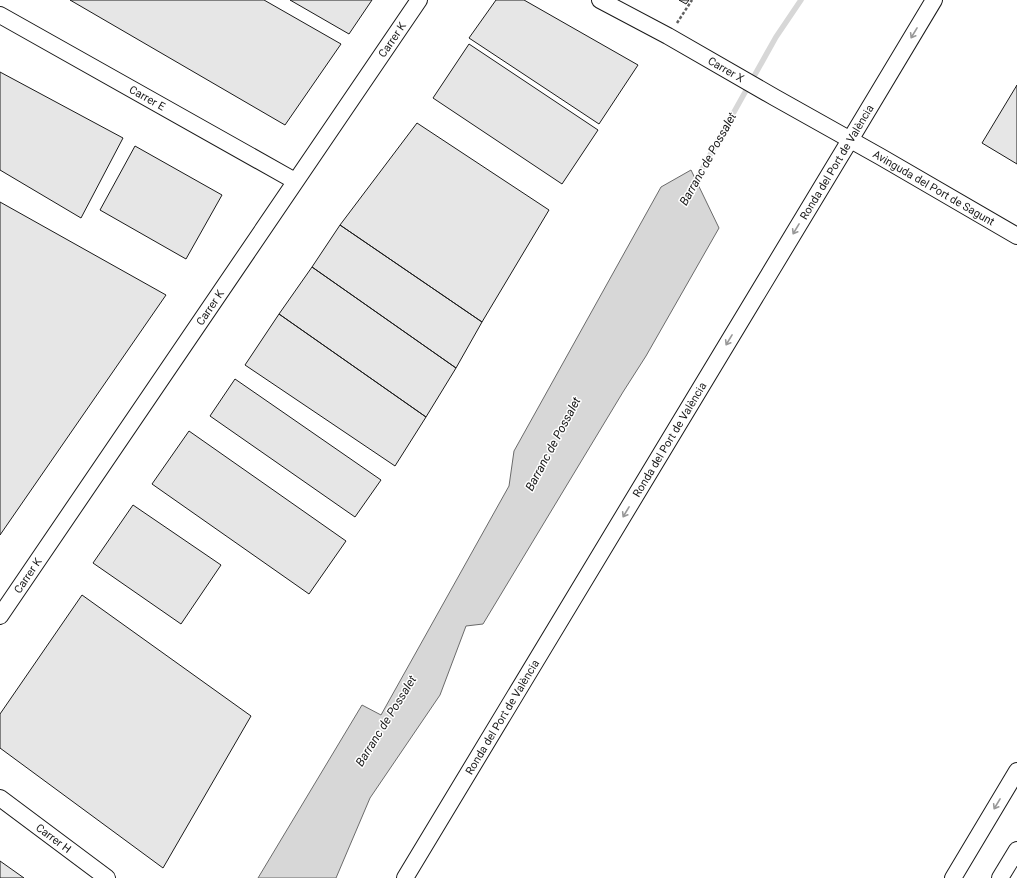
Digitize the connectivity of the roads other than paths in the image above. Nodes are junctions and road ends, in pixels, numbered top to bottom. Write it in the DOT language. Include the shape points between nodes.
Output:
graph roads {
  1 [pos="419,0"];
  2 [pos="600,0"];
  3 [pos="934,0"];
  4 [pos="0,15"];
  5 [pos="850,140"];
  6 [pos="296,180"];
  7 [pos="1017,236"];
  8 [pos="0,616"];
  9 [pos="1017,771"];
  10 [pos="0,798"];
  11 [pos="1017,850"];
  12 [pos="107,878"];
  13 [pos="405,878"];
  14 [pos="953,878"];
  15 [pos="1000,878"];
  1 -- 6 [label="street, Carrer K"];
  2 -- 5 [label="street, Carrer X"];
  3 -- 5 [label="street, Ronda del Port de València, one-way"];
  4 -- 6 [label="street, Carrer E"];
  5 -- 7 [label="street, Avinguda del Port de Sagunt"];
  5 -- 13 [label="street, Ronda del Port de València, one-way"];
  6 -- 8 [label="street, Carrer K"];
  9 -- 14 [label="street, one-way"];
  10 -- 12 [label="street, Carrer H"];
  11 -- 15 [label="street"];
}
